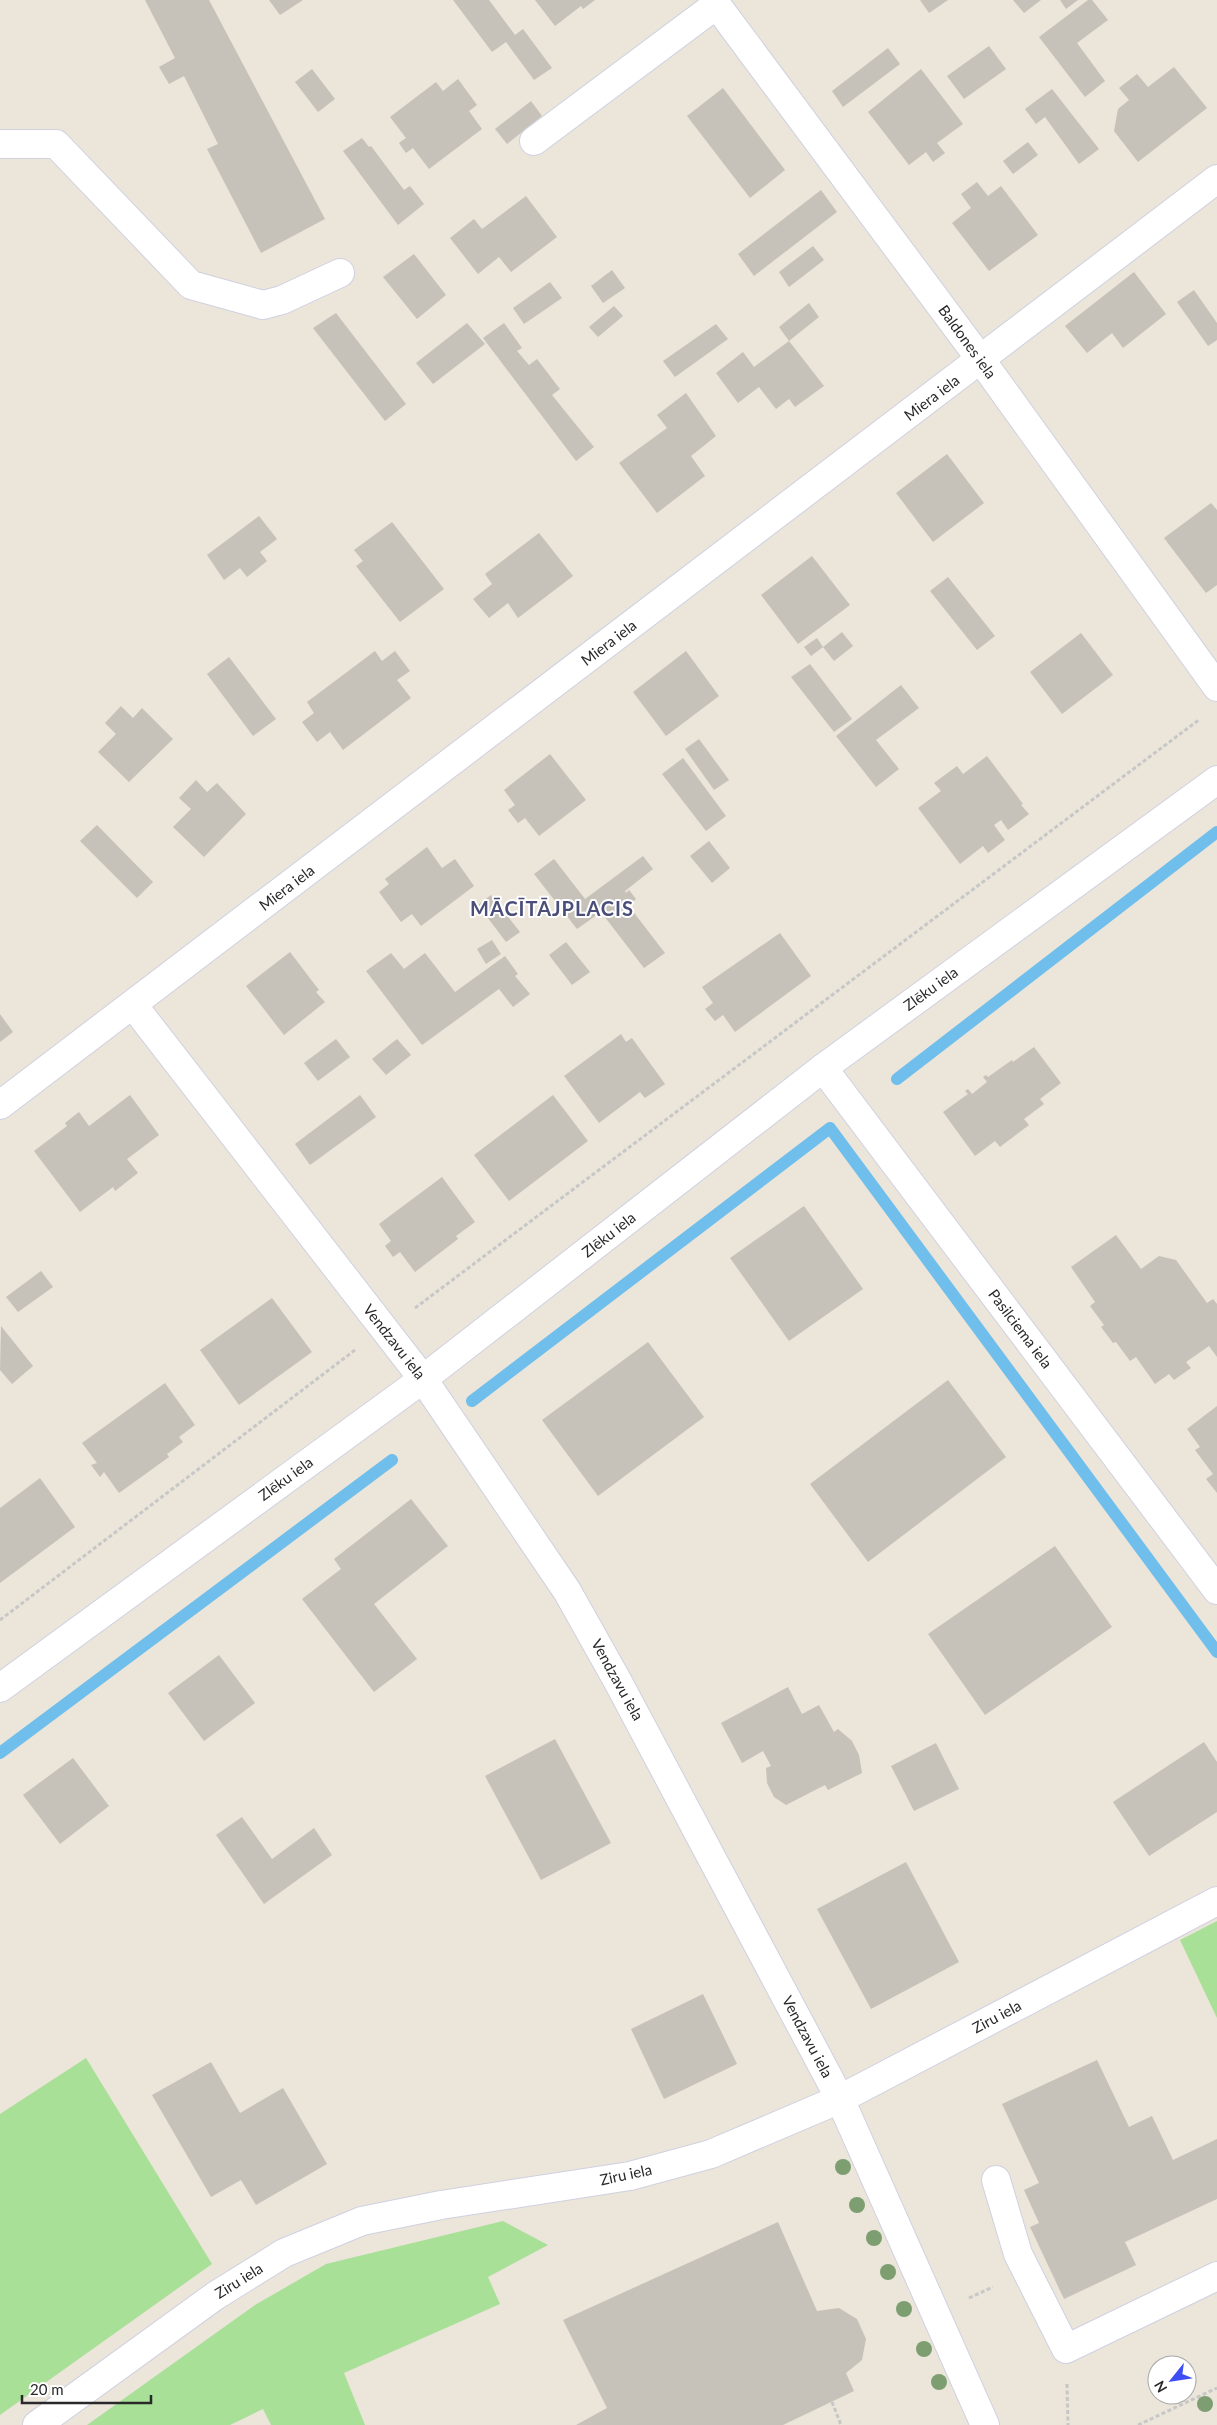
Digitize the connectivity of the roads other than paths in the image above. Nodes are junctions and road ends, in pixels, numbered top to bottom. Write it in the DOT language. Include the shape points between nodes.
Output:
graph roads {
  1 [pos="715,2"];
  2 [pos="534,141"];
  3 [pos="0,144"];
  4 [pos="1217,179"];
  5 [pos="340,273"];
  6 [pos="981,360"];
  7 [pos="1217,687"];
  8 [pos="1217,780"];
  9 [pos="133,1005"];
  10 [pos="824,1068"];
  11 [pos="0,1105"];
  12 [pos="424,1379"];
  13 [pos="1217,1590"];
  14 [pos="0,1688"];
  15 [pos="1217,1901"];
  16 [pos="840,2099"];
  17 [pos="996,2180"];
  18 [pos="1217,2276"];
  19 [pos="37,2425"];
  20 [pos="985,2425"];
  1 -- 2 [label="street"];
  1 -- 6 [label="street, Baldones iela"];
  3 -- 5 [label="street" via="56,144 191,285 263,305 282,300"];
  4 -- 6 [label="street, Miera iela"];
  6 -- 7 [label="street, Baldones iela"];
  6 -- 9 [label="street, Miera iela"];
  8 -- 10 [label="street, Zlēku iela"];
  9 -- 11 [label="street, Miera iela"];
  9 -- 12 [label="street, Vendzavu iela"];
  10 -- 12 [label="street, Zlēku iela"];
  10 -- 13 [label="street, Pasilciema iela"];
  12 -- 14 [label="street, Zlēku iela"];
  12 -- 16 [label="street, Vendzavu iela" via="567,1591"];
  15 -- 16 [label="street, Ziru iela"];
  16 -- 19 [label="street, Ziru iela" via="711,2154 630,2176 441,2205 362,2221 284,2252 215,2296"];
  16 -- 20 [label="street, Vendzavu iela"];
  17 -- 18 [label="street" via="1018,2254 1066,2349"];
}
